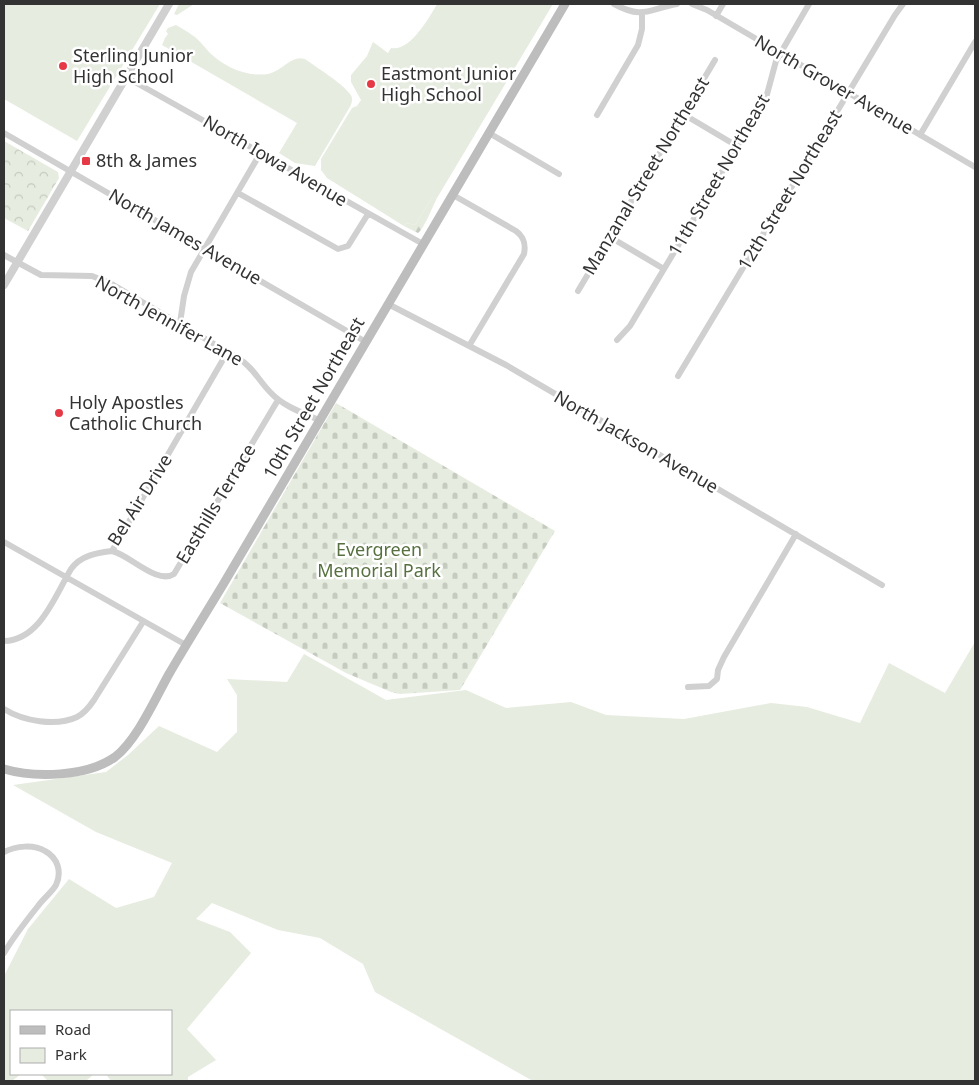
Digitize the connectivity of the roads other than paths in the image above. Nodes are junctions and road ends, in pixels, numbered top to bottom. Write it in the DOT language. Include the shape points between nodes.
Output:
graph roads {
  1 [pos="169,4"];
  2 [pos="565,4"];
  3 [pos="614,4"];
  4 [pos="677,4"];
  5 [pos="692,4"];
  6 [pos="723,4"];
  7 [pos="809,4"];
  8 [pos="903,4"];
  9 [pos="642,13"];
  10 [pos="716,16"];
  11 [pos="975,42"];
  12 [pos="780,53"];
  13 [pos="715,60"];
  14 [pos="126,77"];
  15 [pos="848,93"];
  16 [pos="683,114"];
  17 [pos="597,115"];
  18 [pos="4,133"];
  19 [pos="489,133"];
  20 [pos="920,134"];
  21 [pos="737,146"];
  22 [pos="261,152"];
  23 [pos="975,167"];
  24 [pos="71,172"];
  25 [pos="559,174"];
  26 [pos="238,193"];
  27 [pos="452,195"];
  28 [pos="368,214"];
  29 [pos="610,237"];
  30 [pos="424,244"];
  31 [pos="204,249"];
  32 [pos="4,255"];
  33 [pos="17,263"];
  34 [pos="664,269"];
  35 [pos="4,285"];
  36 [pos="578,291"];
  37 [pos="388,304"];
  38 [pos="180,322"];
  39 [pos="616,340"];
  40 [pos="366,342"];
  41 [pos="469,346"];
  42 [pos="228,351"];
  43 [pos="678,376"];
  44 [pos="278,400"];
  45 [pos="319,420"];
  46 [pos="796,534"];
  47 [pos="4,542"];
  48 [pos="112,550"];
  49 [pos="66,578"];
  50 [pos="882,585"];
  51 [pos="143,622"];
  52 [pos="4,641"];
  53 [pos="186,645"];
  54 [pos="688,687"];
  55 [pos="4,709"];
  56 [pos="4,769"];
  57 [pos="4,852"];
  58 [pos="4,953"];
  1 -- 14 [label="street"];
  2 -- 19 [label="main road, 10th Street Northeast"];
  3 -- 9 [label="street"];
  4 -- 9 [label="street"];
  5 -- 10 [label="street, North Grover Avenue"];
  6 -- 10 [label="street"];
  7 -- 12 [label="street, 11th Street Northeast"];
  8 -- 15 [label="street, 12th Street Northeast"];
  9 -- 17 [label="street" via="638,45"];
  10 -- 12 [label="street, North Grover Avenue"];
  11 -- 20 [label="street"];
  12 -- 15 [label="street, North Grover Avenue"];
  12 -- 21 [label="street, 11th Street Northeast" via="766,98"];
  13 -- 16 [label="street, Manzanal Street Northeast"];
  14 -- 22 [label="street, North Iowa Avenue"];
  14 -- 24 [label="street"];
  15 -- 20 [label="street, North Grover Avenue"];
  15 -- 43 [label="street, 12th Street Northeast"];
  16 -- 21 [label="street"];
  16 -- 29 [label="street, Manzanal Street Northeast"];
  18 -- 24 [label="street, North James Avenue"];
  19 -- 25 [label="street"];
  19 -- 27 [label="main road, 10th Street Northeast"];
  20 -- 23 [label="street, North Grover Avenue"];
  21 -- 34 [label="street, 11th Street Northeast"];
  22 -- 26 [label="street"];
  22 -- 28 [label="street, North Iowa Avenue"];
  24 -- 31 [label="street, North James Avenue"];
  24 -- 33 [label="street"];
  26 -- 28 [label="street" via="338,249 348,246"];
  26 -- 31 [label="street"];
  27 -- 30 [label="main road, 10th Street Northeast"];
  27 -- 41 [label="street" via="516,231 525,243 524,254"];
  28 -- 30 [label="street, North Iowa Avenue"];
  29 -- 34 [label="street"];
  29 -- 36 [label="street, Manzanal Street Northeast"];
  30 -- 37 [label="main road, 10th Street Northeast"];
  31 -- 38 [label="street" via="188,280"];
  31 -- 40 [label="street, North James Avenue"];
  32 -- 33 [label="street, North Jennifer Lane"];
  33 -- 35 [label="street"];
  33 -- 38 [label="street, North Jennifer Lane" via="41,275 82,275 100,279"];
  34 -- 39 [label="street, 11th Street Northeast" via="630,326"];
  37 -- 40 [label="main road, 10th Street Northeast"];
  37 -- 41 [label="street, North Jackson Avenue"];
  38 -- 42 [label="street, North Jennifer Lane"];
  40 -- 45 [label="main road, 10th Street Northeast"];
  41 -- 46 [label="street, North Jackson Avenue"];
  42 -- 44 [label="street, North Jennifer Lane" via="251,368"];
  42 -- 48 [label="street, Bel Air Drive"];
  44 -- 45 [label="street, North Jennifer Lane"];
  44 -- 48 [label="street, Easthills Terrace" via="174,574 158,576"];
  45 -- 53 [label="main road, 10th Street Northeast"];
  46 -- 50 [label="street, North Jackson Avenue"];
  46 -- 54 [label="street" via="724,657 717,679 709,686"];
  47 -- 49 [label="street"];
  48 -- 49 [label="street, Bel Air Drive" via="82,558"];
  49 -- 51 [label="street"];
  49 -- 52 [label="street, Bel Air Drive" via="34,629 20,638"];
  51 -- 53 [label="street"];
  51 -- 55 [label="street" via="86,711 69,720 40,720 21,717"];
  53 -- 56 [label="main road, 10th Street Northeast" via="136,733 124,749 104,764 62,773"];
  57 -- 58 [label="street" via="23,846 45,850 59,866 56,884"];
}
